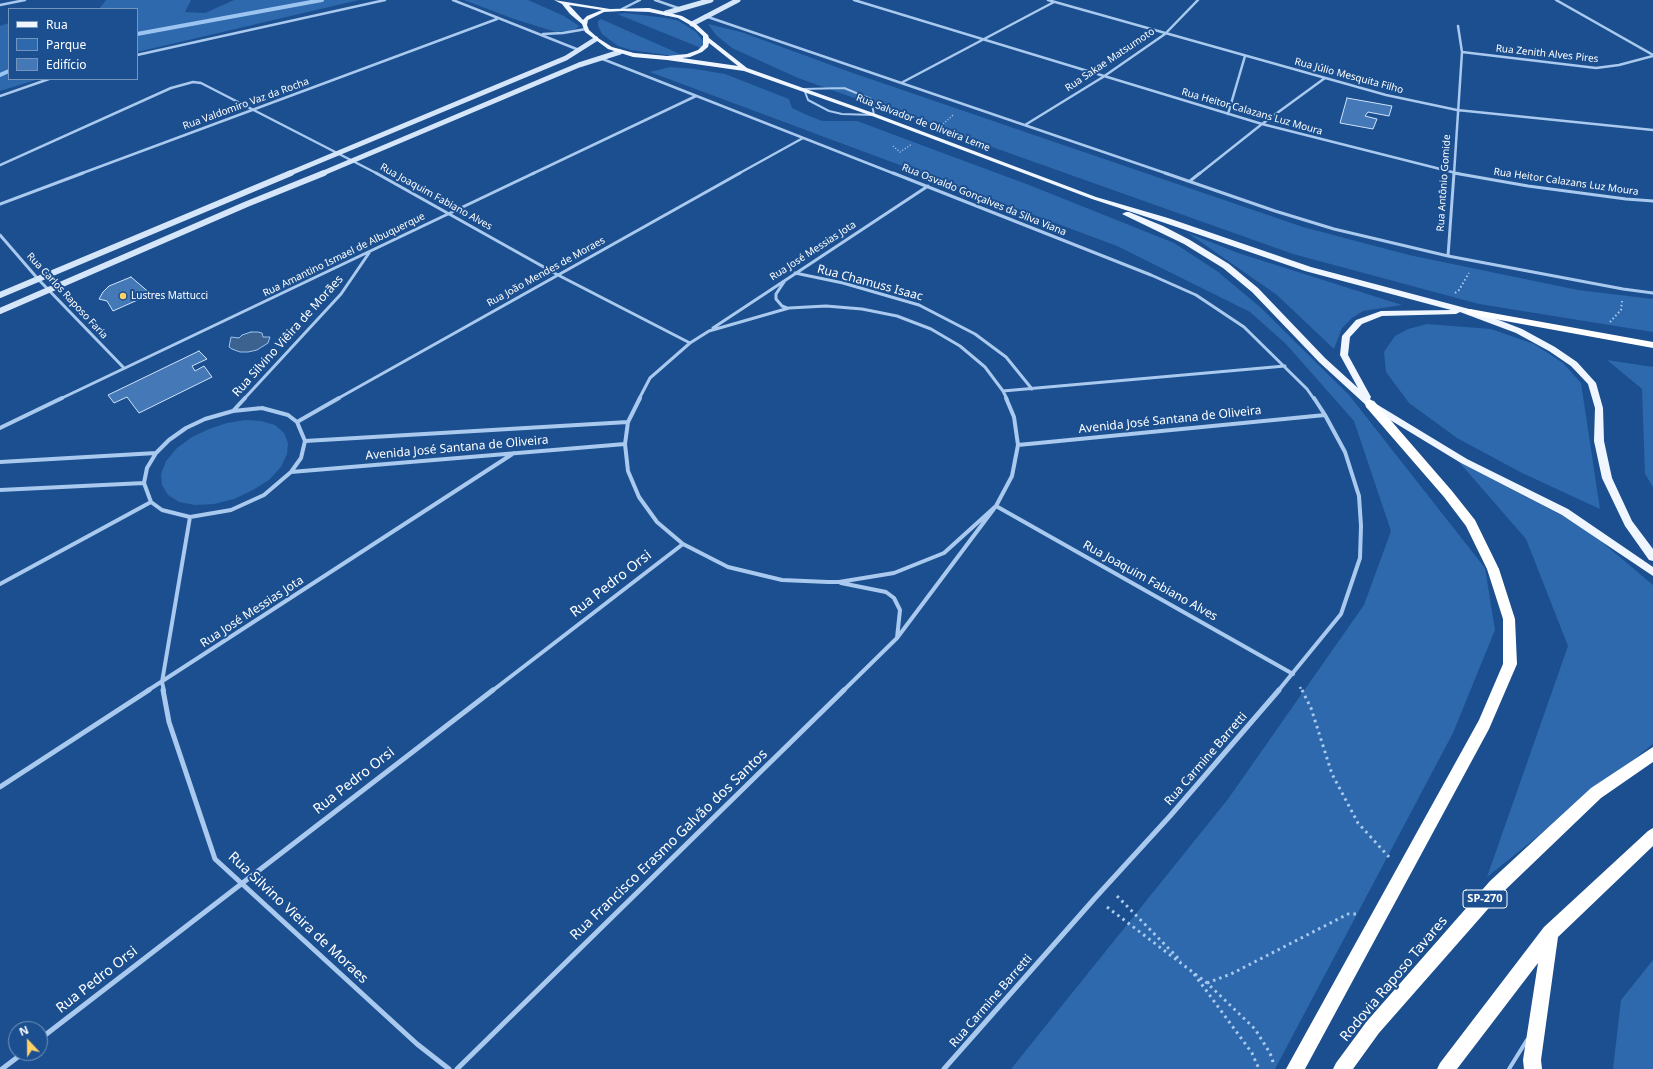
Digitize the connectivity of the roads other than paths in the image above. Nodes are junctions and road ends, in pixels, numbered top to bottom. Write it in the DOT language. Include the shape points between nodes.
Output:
graph roads {
  1 [pos="25,0"];
  2 [pos="385,0"];
  3 [pos="453,0"];
  4 [pos="557,0"];
  5 [pos="640,0"];
  6 [pos="655,0"];
  7 [pos="711,0"];
  8 [pos="738,0"];
  9 [pos="854,0"];
  10 [pos="1048,0"];
  11 [pos="1198,0"];
  12 [pos="1556,0"];
  13 [pos="1054,2"];
  14 [pos="564,3"];
  15 [pos="0,5"];
  16 [pos="622,9"];
  17 [pos="682,9"];
  18 [pos="614,10"];
  19 [pos="666,13"];
  20 [pos="705,16"];
  21 [pos="497,19"];
  22 [pos="692,24"];
  23 [pos="585,26"];
  24 [pos="1458,26"];
  25 [pos="540,34"];
  26 [pos="1164,34"];
  27 [pos="596,39"];
  28 [pos="707,39"];
  29 [pos="985,40"];
  30 [pos="579,50"];
  31 [pos="620,52"];
  32 [pos="1462,52"];
  33 [pos="138,55"];
  34 [pos="1653,55"];
  35 [pos="1244,56"];
  36 [pos="600,58"];
  37 [pos="667,58"];
  38 [pos="745,68"];
  39 [pos="1103,77"];
  40 [pos="1324,78"];
  41 [pos="46,80"];
  42 [pos="901,83"];
  43 [pos="804,89"];
  44 [pos="0,96"];
  45 [pos="696,96"];
  46 [pos="254,110"];
  47 [pos="1457,110"];
  48 [pos="1228,114"];
  49 [pos="874,115"];
  50 [pos="1262,124"];
  51 [pos="1025,125"];
  52 [pos="1653,130"];
  53 [pos="803,138"];
  54 [pos="336,153"];
  55 [pos="354,162"];
  56 [pos="0,165"];
  57 [pos="1453,173"];
  58 [pos="1190,181"];
  59 [pos="928,186"];
  60 [pos="1094,198"];
  61 [pos="1653,202"];
  62 [pos="0,204"];
  63 [pos="446,214"];
  64 [pos="0,235"];
  65 [pos="369,253"];
  66 [pos="1448,256"];
  67 [pos="795,273"];
  68 [pos="558,275"];
  69 [pos="788,278"];
  70 [pos="38,279"];
  71 [pos="49,290"];
  72 [pos="1653,293"];
  73 [pos="0,295"];
  74 [pos="789,308"];
  75 [pos="0,311"];
  76 [pos="1470,312"];
  77 [pos="709,331"];
  78 [pos="690,342"];
  79 [pos="1653,345"];
  80 [pos="1285,366"];
  81 [pos="124,368"];
  82 [pos="1032,389"];
  83 [pos="1003,391"];
  84 [pos="1370,404"];
  85 [pos="233,411"];
  86 [pos="1325,415"];
  87 [pos="297,422"];
  88 [pos="628,422"];
  89 [pos="0,428"];
  90 [pos="305,442"];
  91 [pos="625,444"];
  92 [pos="1018,445"];
  93 [pos="156,453"];
  94 [pos="514,453"];
  95 [pos="0,462"];
  96 [pos="291,472"];
  97 [pos="144,483"];
  98 [pos="0,490"];
  99 [pos="151,502"];
  100 [pos="996,506"];
  101 [pos="190,517"];
  102 [pos="683,544"];
  103 [pos="1653,557"];
  104 [pos="1653,572"];
  105 [pos="828,582"];
  106 [pos="0,584"];
  107 [pos="897,638"];
  108 [pos="1293,674"];
  109 [pos="162,682"];
  110 [pos="1653,754"];
  111 [pos="0,787"];
  112 [pos="1653,836"];
  113 [pos="241,883"];
  114 [pos="1550,933"];
  115 [pos="1537,1023"];
  116 [pos="48,1033"];
  117 [pos="12,1061"];
  118 [pos="2,1069"];
  119 [pos="449,1069"];
  120 [pos="457,1069"];
  121 [pos="944,1069"];
  122 [pos="1295,1069"];
  123 [pos="1342,1069"];
  124 [pos="1446,1069"];
  125 [pos="1510,1069"];
  126 [pos="1533,1069"];
  1 -- 15 [label="street"];
  2 -- 33 [label="street"];
  3 -- 21 [label="street"];
  4 -- 14 [label="main road"];
  5 -- 16 [label="street"];
  6 -- 17 [label="street"];
  7 -- 17 [label="main road"];
  8 -- 20 [label="main road"];
  9 -- 29 [label="street, Rua Heitor Calazans Luz Moura"];
  10 -- 13 [label="street, Rua Júlio Mesquita Filho"];
  11 -- 26 [label="street, Rua Sakae Matsumoto"];
  12 -- 34 [label="street"];
  13 -- 26 [label="street, Rua Júlio Mesquita Filho"];
  13 -- 29 [label="street"];
  14 -- 18 [label="main road"];
  14 -- 23 [label="main road"];
  16 -- 18 [label="main road"];
  16 -- 19 [label="main road"];
  17 -- 19 [label="main road"];
  18 -- 23 [label="main road" via="593,14 586,19"];
  19 -- 22 [label="main road"];
  20 -- 22 [label="main road"];
  20 -- 42 [label="street"];
  21 -- 25 [label="street"];
  21 -- 46 [label="street, Rua Valdomiro Vaz da Rocha"];
  22 -- 28 [label="main road" via="701,30"];
  23 -- 25 [label="street" via="556,34"];
  23 -- 27 [label="main road"];
  24 -- 32 [label="street, Rua Antônio Gomide"];
  25 -- 30 [label="street"];
  26 -- 35 [label="street, Rua Júlio Mesquita Filho"];
  26 -- 39 [label="street, Rua Sakae Matsumoto"];
  27 -- 30 [label="main road"];
  27 -- 31 [label="main road"];
  28 -- 37 [label="main road" via="706,46 700,51 688,56"];
  28 -- 38 [label="main road"];
  29 -- 39 [label="street, Rua Heitor Calazans Luz Moura"];
  29 -- 42 [label="street"];
  30 -- 54 [label="main road" via="566,58"];
  31 -- 36 [label="main road"];
  31 -- 37 [label="main road"];
  32 -- 34 [label="street, Rua Zenith Alves Pires" via="1596,68"];
  32 -- 47 [label="street, Rua Antônio Gomide"];
  35 -- 40 [label="street, Rua Júlio Mesquita Filho"];
  35 -- 48 [label="street"];
  36 -- 45 [label="street, Rua Osvaldo Gonçalves da Silva Viana"];
  36 -- 55 [label="main road"];
  37 -- 38 [label="main road"];
  38 -- 43 [label="main road, Rua Salvador de Oliveira Leme"];
  39 -- 48 [label="street, Rua Heitor Calazans Luz Moura"];
  39 -- 51 [label="street, Rua Sakae Matsumoto"];
  40 -- 47 [label="street, Rua Júlio Mesquita Filho"];
  40 -- 50 [label="street"];
  41 -- 44 [label="street"];
  42 -- 51 [label="street"];
  43 -- 49 [label="main road, Rua Salvador de Oliveira Leme"];
  43 -- 49 [label="lane" via="808,100 829,111"];
  43 -- 49 [label="lane" via="844,88 871,99"];
  45 -- 53 [label="street, Rua Osvaldo Gonçalves da Silva Viana"];
  45 -- 63 [label="street, Rua Amantino Ismael de Albuquerque"];
  46 -- 54 [label="street, Rua Joaquim Fabiano Alves"];
  46 -- 56 [label="street, Rua Joaquim Fabiano Alves" via="201,82 194,82 171,88"];
  46 -- 62 [label="street, Rua Valdomiro Vaz da Rocha"];
  47 -- 52 [label="street, Rua Júlio Mesquita Filho"];
  47 -- 57 [label="street, Rua Antônio Gomide"];
  48 -- 50 [label="street, Rua Heitor Calazans Luz Moura"];
  49 -- 60 [label="main road, Rua Salvador de Oliveira Leme"];
  50 -- 57 [label="street, Rua Heitor Calazans Luz Moura"];
  50 -- 58 [label="street"];
  51 -- 58 [label="street"];
  53 -- 59 [label="street, Rua Osvaldo Gonçalves da Silva Viana"];
  53 -- 68 [label="street, Rua João Mendes de Moraes"];
  54 -- 55 [label="street, Rua Joaquim Fabiano Alves"];
  54 -- 70 [label="main road"];
  55 -- 63 [label="street, Rua Joaquim Fabiano Alves"];
  55 -- 71 [label="main road" via="247,204"];
  57 -- 61 [label="street, Rua Heitor Calazans Luz Moura" via="1528,186"];
  57 -- 66 [label="street, Rua Antônio Gomide"];
  58 -- 66 [label="street" via="1334,229"];
  59 -- 67 [label="street, Rua José Messias Jota"];
  59 -- 80 [label="street, Rua Osvaldo Gonçalves da Silva Viana" via="1196,295 1244,327"];
  60 -- 76 [label="main road" via="1308,269"];
  60 -- 84 [label="main road" via="1180,238 1226,266 1255,290 1322,360"];
  63 -- 65 [label="street, Rua Amantino Ismael de Albuquerque"];
  63 -- 68 [label="street, Rua Joaquim Fabiano Alves"];
  64 -- 70 [label="street, Rua Carlos Raposo Faria"];
  65 -- 81 [label="street, Rua Amantino Ismael de Albuquerque"];
  65 -- 85 [label="street, Rua Silvino Viêira de Morães" via="341,294"];
  66 -- 72 [label="street"];
  67 -- 69 [label="street, Rua José Messias Jota"];
  67 -- 82 [label="street, Rua Chamuss Isaac" via="843,283 925,308 969,330 1006,357"];
  68 -- 78 [label="street, Rua Joaquim Fabiano Alves"];
  68 -- 87 [label="street, Rua João Mendes de Moraes"];
  69 -- 74 [label="street" via="776,294 776,298 782,306"];
  69 -- 77 [label="street, Rua José Messias Jota"];
  70 -- 71 [label="street, Rua Carlos Raposo Faria"];
  70 -- 73 [label="main road"];
  71 -- 75 [label="main road"];
  71 -- 81 [label="street, Rua Carlos Raposo Faria"];
  74 -- 77 [label="street, Rua Chamuss Isaac"];
  74 -- 83 [label="street, Rua Chamuss Isaac" via="826,306 862,309 897,316 931,329 960,346 985,367"];
  76 -- 79 [label="highway"];
  76 -- 84 [label="main road" via="1381,314 1359,322 1346,336 1344,355"];
  76 -- 103 [label="main road" via="1519,331 1552,349 1574,364 1592,383 1599,408 1599,441 1607,478 1628,523"];
  77 -- 78 [label="street, Rua Chamuss Isaac"];
  78 -- 88 [label="street, Rua Chamuss Isaac" via="650,378"];
  80 -- 82 [label="street"];
  80 -- 86 [label="street, Rua Osvaldo Gonçalves da Silva Viana" via="1308,389"];
  81 -- 89 [label="street, Rua Amantino Ismael de Albuquerque"];
  82 -- 83 [label="street"];
  83 -- 92 [label="street, Rua Chamuss Isaac" via="1014,417"];
  84 -- 104 [label="main road" via="1464,461 1564,512"];
  84 -- 122 [label="highway" via="1471,523 1493,569 1509,619 1510,664 1484,724"];
  85 -- 87 [label="street" via="262,408 276,410"];
  85 -- 93 [label="street" via="205,419 186,428"];
  86 -- 92 [label="street, Avenida José Santana de Oliveira"];
  86 -- 108 [label="street, Rua Carmine Barretti" via="1345,452 1359,496 1360,558 1341,614"];
  87 -- 90 [label="street"];
  88 -- 90 [label="street, Avenida José Santana de Oliveira"];
  88 -- 91 [label="street, Rua Chamuss Isaac"];
  90 -- 96 [label="street" via="301,458"];
  91 -- 94 [label="street, Avenida José Santana de Oliveira"];
  91 -- 102 [label="street, Rua Chamuss Isaac" via="628,471 639,497 657,522"];
  92 -- 100 [label="street, Rua Chamuss Isaac" via="1012,476"];
  93 -- 95 [label="street"];
  93 -- 97 [label="street" via="147,468"];
  94 -- 96 [label="street, Avenida José Santana de Oliveira"];
  94 -- 109 [label="street, Rua José Messias Jota"];
  96 -- 101 [label="street" via="264,495 231,510"];
  97 -- 98 [label="street"];
  97 -- 99 [label="street"];
  99 -- 101 [label="street" via="162,510"];
  99 -- 106 [label="street"];
  100 -- 105 [label="street, Rua Chamuss Isaac" via="944,552 894,573"];
  100 -- 107 [label="street, Rua Francisco Erasmo Galvão dos Santos"];
  100 -- 108 [label="street, Rua Joaquim Fabiano Alves"];
  101 -- 109 [label="street, Rua Silvino Vieira de Moraes"];
  102 -- 105 [label="street, Rua Chamuss Isaac" via="728,567 782,580"];
  102 -- 113 [label="street, Rua Pedro Orsi"];
  105 -- 107 [label="street" via="886,592 894,598 900,610"];
  107 -- 120 [label="street, Rua Francisco Erasmo Galvão dos Santos"];
  108 -- 121 [label="street, Rua Carmine Barretti"];
  109 -- 111 [label="street, Rua José Messias Jota"];
  109 -- 113 [label="street, Rua Silvino Vieira de Moraes" via="169,722 215,859"];
  110 -- 123 [label="highway, Rodovia Raposo Tavares / SP-270" via="1596,793 1496,887 1373,1027"];
  112 -- 114 [label="highway"];
  113 -- 116 [label="street, Rua Pedro Orsi"];
  113 -- 119 [label="street, Rua Silvino Vieira de Moraes" via="417,1044"];
  114 -- 115 [label="highway"];
  114 -- 124 [label="highway"];
  115 -- 125 [label="lane"];
  115 -- 126 [label="highway"];
  117 -- 118 [label="street"];
}
